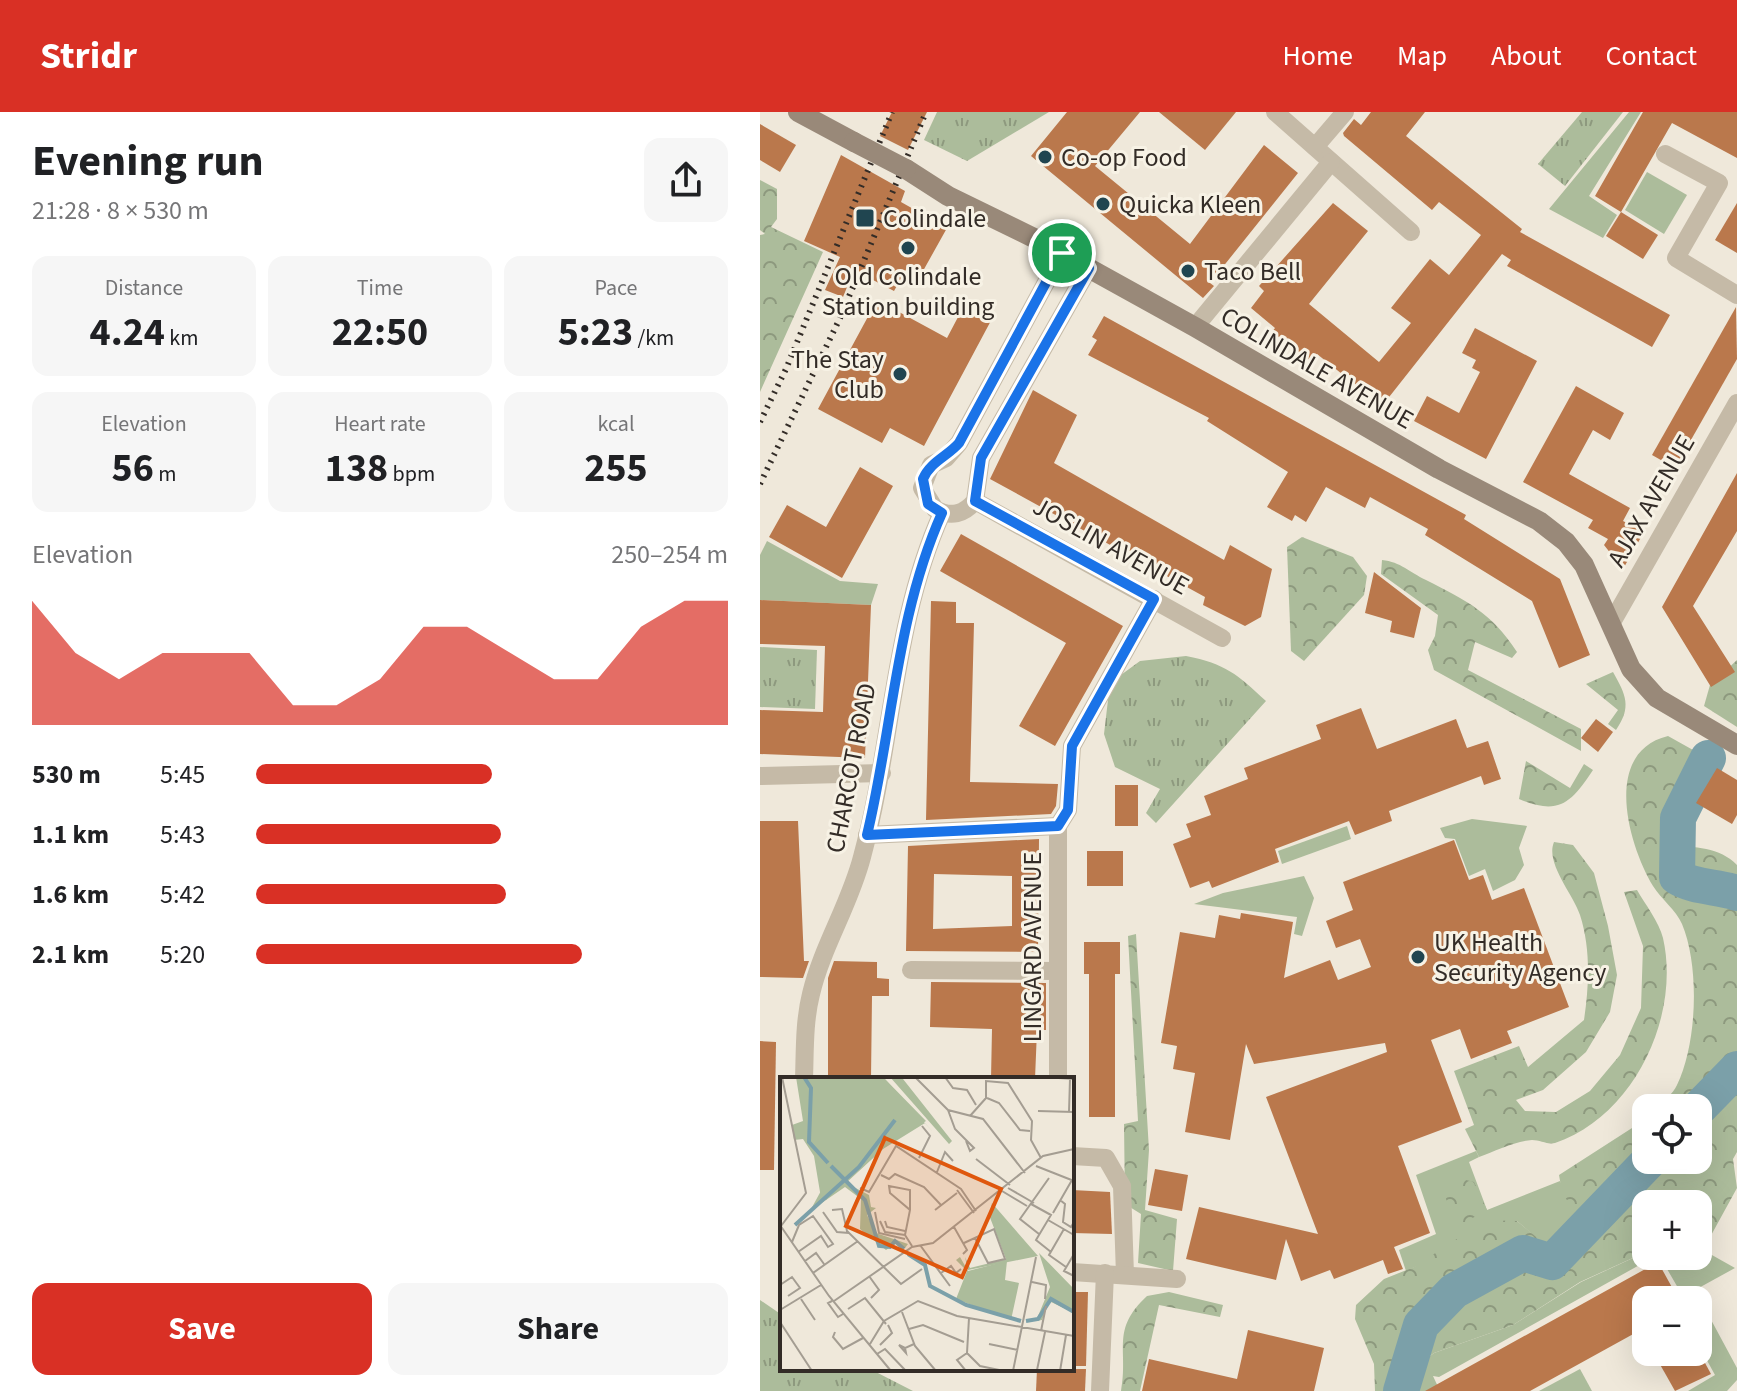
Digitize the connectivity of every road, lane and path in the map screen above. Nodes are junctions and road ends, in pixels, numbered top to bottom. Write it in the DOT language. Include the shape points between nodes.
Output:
graph roads {
  1 [pos="798,112"];
  2 [pos="1275,112"];
  3 [pos="1345,112"];
  4 [pos="1315,147"];
  5 [pos="1665,154"];
  6 [pos="1331,162"];
  7 [pos="1411,232"];
  8 [pos="1062,253"];
  9 [pos="1089,268"];
  10 [pos="1737,295"];
  11 [pos="1195,327"];
  12 [pos="1737,403"];
  13 [pos="946,458"];
  14 [pos="977,474"];
  15 [pos="975,501"];
  16 [pos="942,513"];
  17 [pos="1154,599"];
  18 [pos="1611,624"];
  19 [pos="1222,638"];
  20 [pos="1737,745"];
  21 [pos="882,773"];
  22 [pos="760,776"];
  23 [pos="1058,826"];
  24 [pos="867,835"];
  25 [pos="911,970"];
  26 [pos="1057,971"];
  27 [pos="804,1077"];
  28 [pos="1058,1077"];
  29 [pos="1074,1156"];
  30 [pos="1074,1272"];
  31 [pos="1105,1273"];
  32 [pos="1125,1275"];
  33 [pos="1177,1279"];
  34 [pos="1100,1391"];
  1 -- 8 [label="street, COLINDALE AVENUE, bridge" via="1008,229"];
  2 -- 4 [label="street"];
  3 -- 4 [label="street"];
  4 -- 6 [label="street"];
  5 -- 10 [label="street" via="1719,183 1676,258"];
  6 -- 7 [label="street"];
  6 -- 11 [label="street"];
  8 -- 9 [label="street, COLINDALE AVENUE"];
  8 -- 13 [label="street"];
  9 -- 11 [label="street, COLINDALE AVENUE"];
  9 -- 14 [label="street" via="981,458"];
  11 -- 18 [label="street, COLINDALE AVENUE" via="1539,521 1584,565"];
  12 -- 18 [label="street, AJAX AVENUE"];
  13 -- 14 [label="street" via="964,461"];
  13 -- 16 [label="street" via="931,465 922,488 928,504"];
  14 -- 15 [label="street"];
  15 -- 16 [label="street" via="961,513"];
  15 -- 17 [label="street, JOSLIN AVENUE"];
  16 -- 21 [label="street, CHARCOT ROAD" via="910,600"];
  17 -- 19 [label="street, JOSLIN AVENUE"];
  17 -- 23 [label="street, LINGARD AVENUE" via="1072,746 1068,810"];
  18 -- 20 [label="street, COLINDALE AVENUE" via="1631,669 1657,698"];
  21 -- 22 [label="street"];
  21 -- 24 [label="street, CHARCOT ROAD"];
  23 -- 24 [label="street"];
  23 -- 26 [label="street, LINGARD AVENUE"];
  24 -- 27 [label="street, CHARCOT ROAD" via="811,993"];
  25 -- 26 [label="street"];
  26 -- 28 [label="street, LINGARD AVENUE"];
  29 -- 32 [label="street" via="1106,1158 1122,1186"];
  30 -- 31 [label="street"];
  31 -- 32 [label="street"];
  31 -- 34 [label="street"];
  32 -- 33 [label="street"];
}
